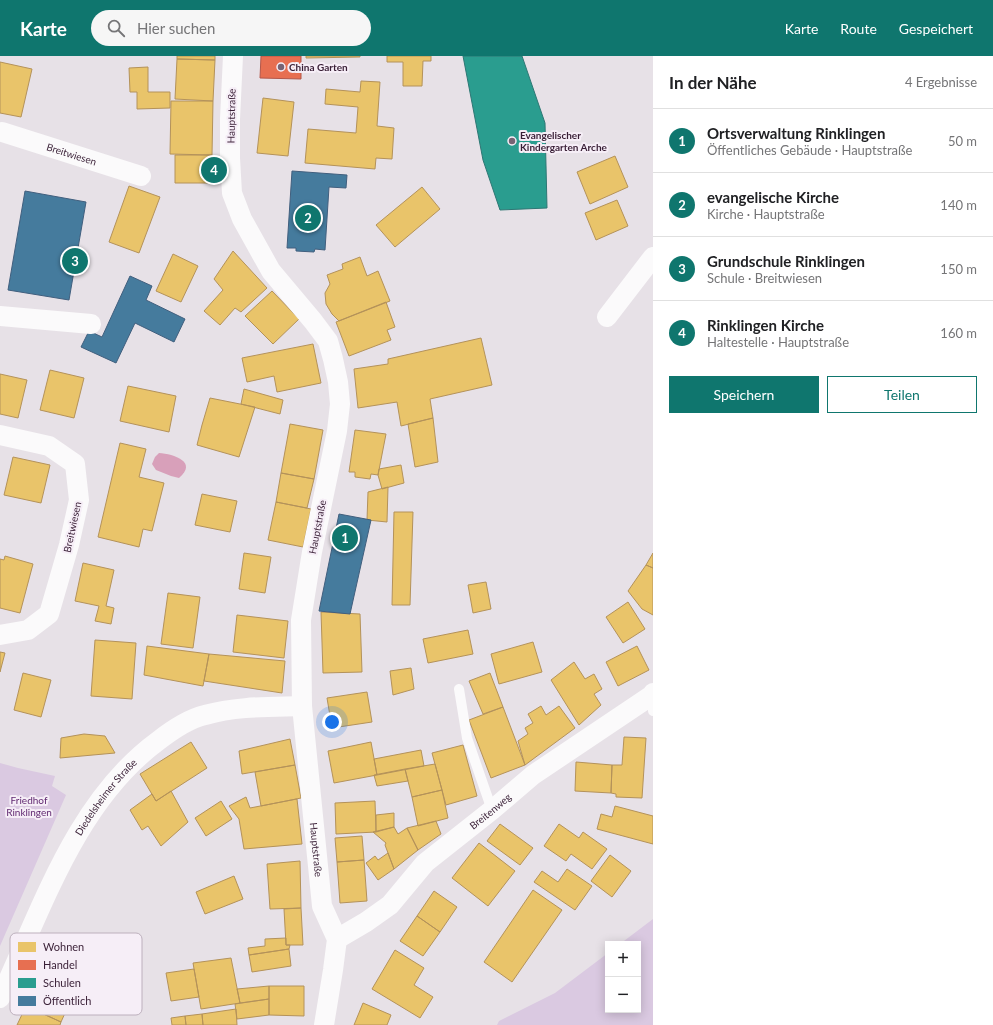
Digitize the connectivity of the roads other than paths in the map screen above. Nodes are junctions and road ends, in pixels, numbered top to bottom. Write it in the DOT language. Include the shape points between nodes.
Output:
graph roads {
  1 [pos="233,56"];
  2 [pos="0,133"];
  3 [pos="141,176"];
  4 [pos="653,257"];
  5 [pos="0,316"];
  6 [pos="607,317"];
  7 [pos="91,324"];
  8 [pos="0,435"];
  9 [pos="0,635"];
  10 [pos="459,689"];
  11 [pos="653,700"];
  12 [pos="302,706"];
  13 [pos="492,810"];
  14 [pos="29,933"];
  15 [pos="337,939"];
  16 [pos="10,974"];
  17 [pos="1,994"];
  18 [pos="324,1025"];
  1 -- 12 [label="street, Hauptstraße" via="230,126 232,193 242,219 271,271 328,342 338,382 340,404 337,432 300,620"];
  2 -- 3 [label="street, Breitwiesen"];
  4 -- 6 [label="street"];
  5 -- 7 [label="street"];
  8 -- 9 [label="street, Breitwiesen" via="49,446 75,464 79,500 49,614 28,630"];
  10 -- 13 [label="lane" via="467,738"];
  11 -- 13 [label="street, Breitenweg" via="533,775"];
  12 -- 14 [label="street, Diedelsheimer Straße" via="235,709 204,715 176,727 147,748 117,778 92,812 61,864"];
  12 -- 15 [label="street, Hauptstraße" via="322,906"];
  13 -- 15 [label="street, Breitenweg" via="424,863 390,905"];
  15 -- 18 [label="street"];
  16 -- 17 [label="street, Diedelsheimer Straße"];
}
